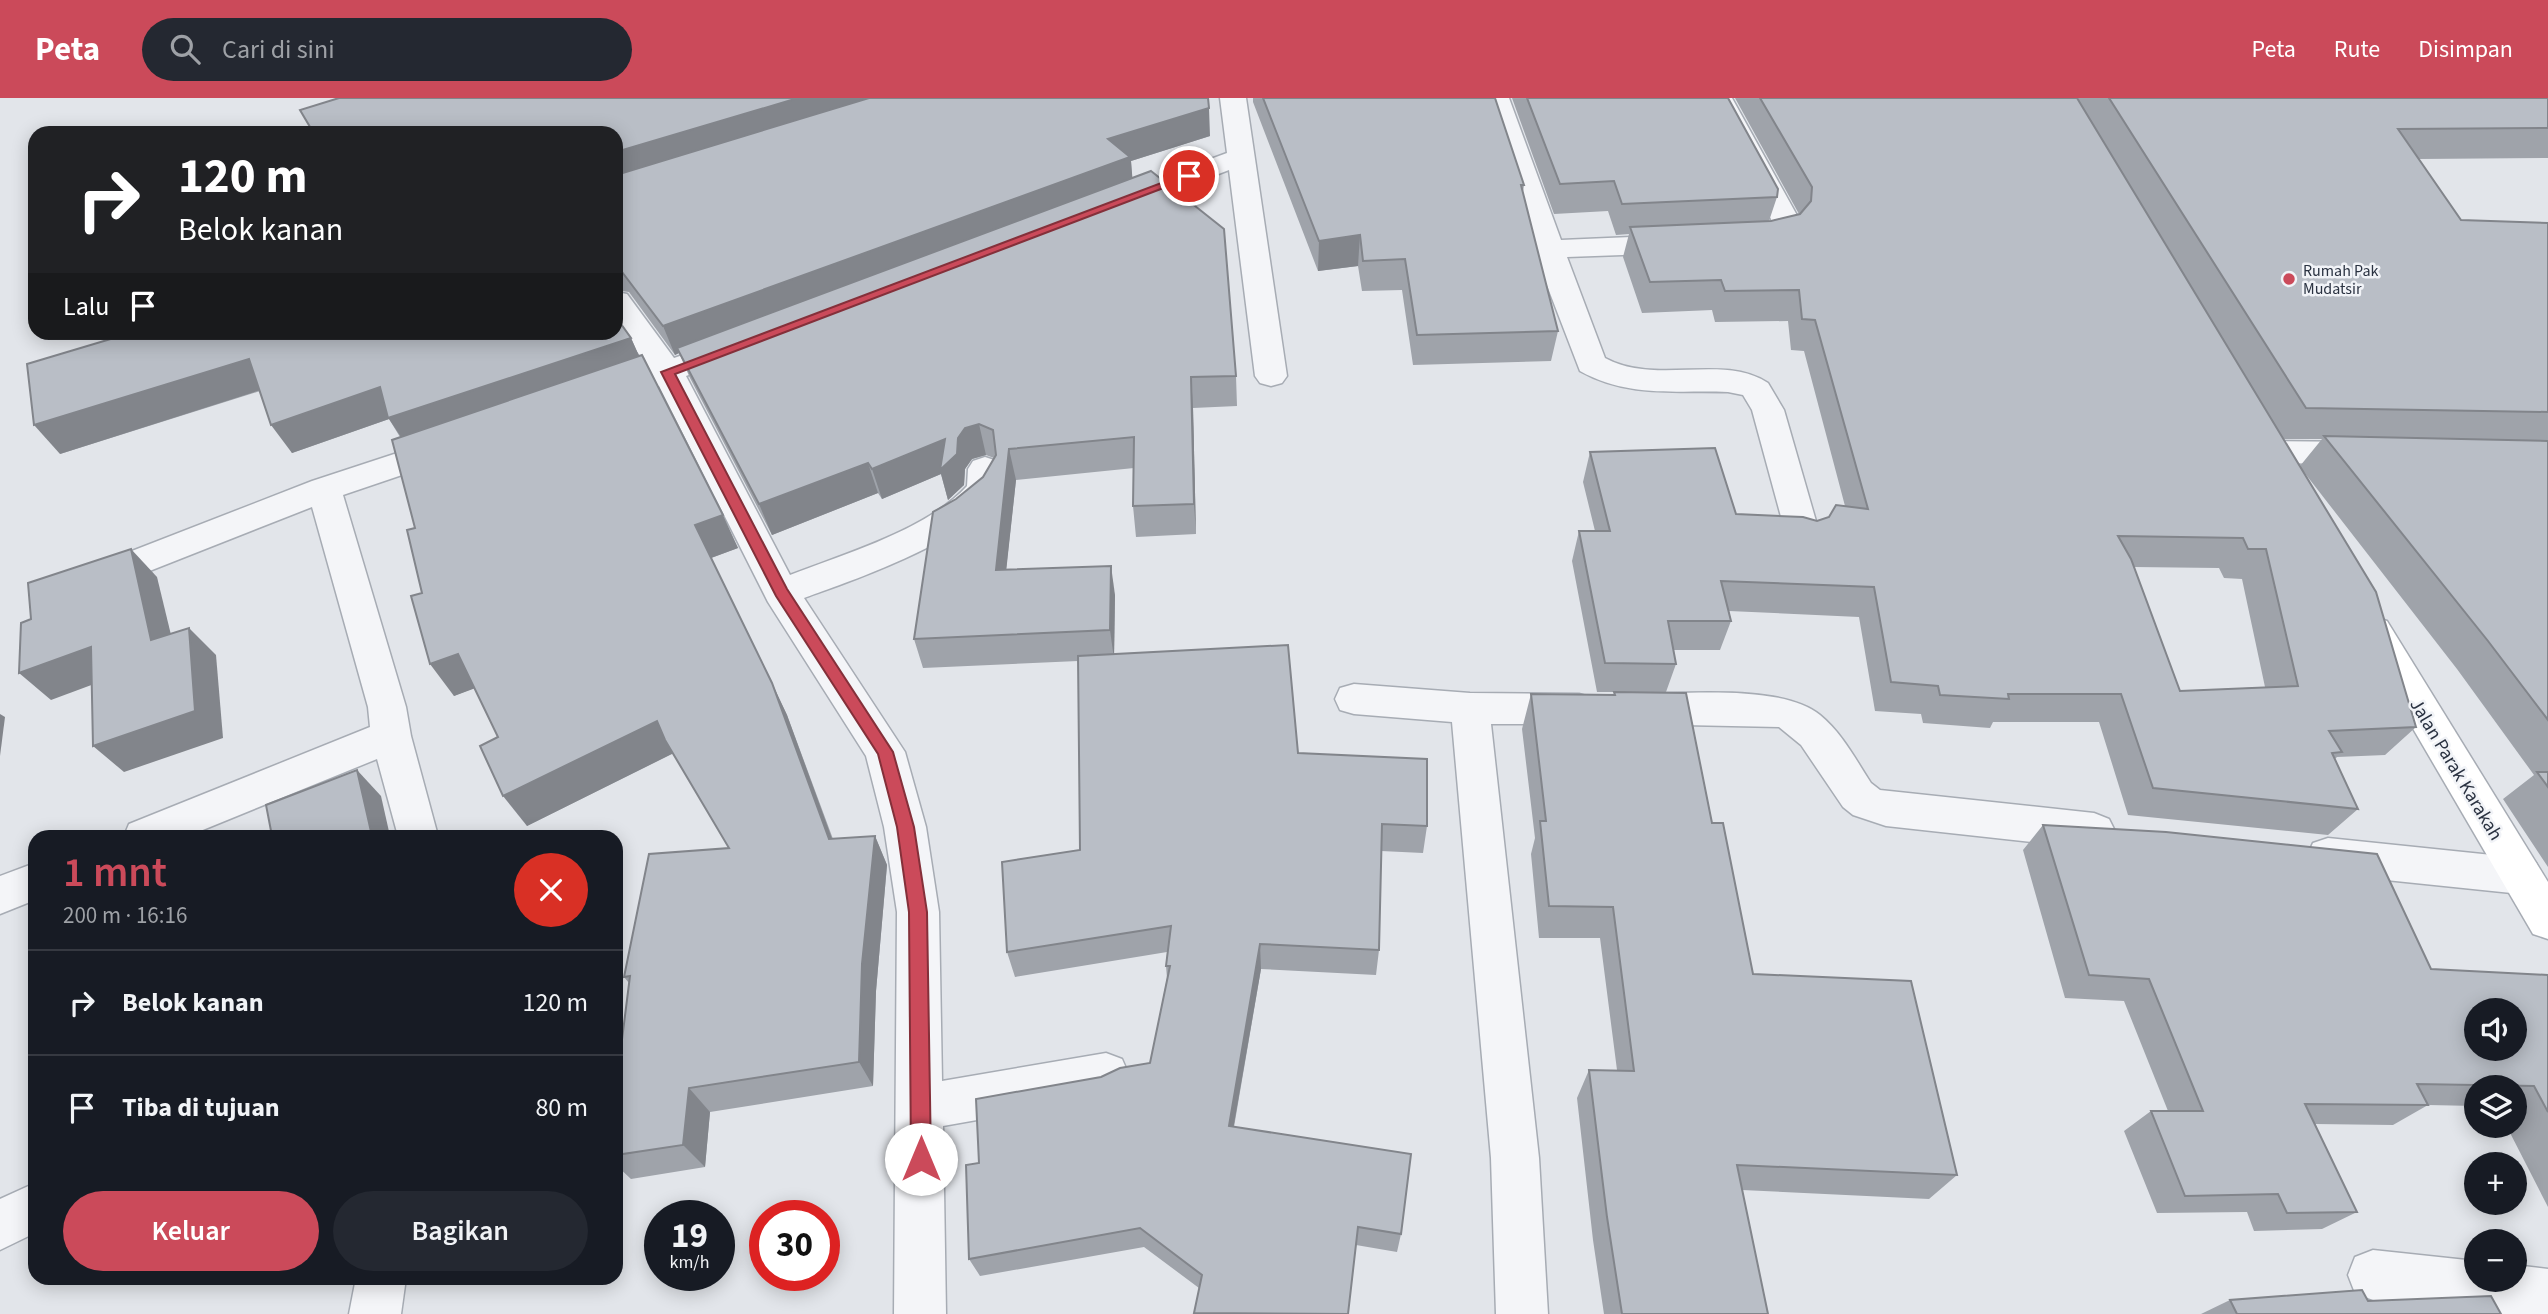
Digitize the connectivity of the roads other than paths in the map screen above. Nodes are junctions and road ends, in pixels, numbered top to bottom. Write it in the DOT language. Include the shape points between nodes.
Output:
graph roads {
  1 [pos="1233,98"];
  2 [pos="1496,98"];
  3 [pos="1719,98"];
  4 [pos="1240,157"];
  5 [pos="1097,211"];
  6 [pos="1548,250"];
  7 [pos="623,311"];
  8 [pos="763,337"];
  9 [pos="668,372"];
  10 [pos="1271,376"];
  11 [pos="575,404"];
  12 [pos="483,435"];
  13 [pos="2268,452"];
  14 [pos="2401,453"];
  15 [pos="985,469"];
  16 [pos="324,489"];
  17 [pos="1803,535"];
  18 [pos="114,572"];
  19 [pos="781,592"];
  20 [pos="2363,612"];
  21 [pos="1354,699"];
  22 [pos="1470,708"];
  23 [pos="391,736"];
  24 [pos="159,830"];
  25 [pos="416,830"];
  26 [pos="2134,835"];
  27 [pos="2286,852"];
  28 [pos="2521,876"];
  29 [pos="28,884"];
  30 [pos="0,895"];
  31 [pos="2548,920"];
  32 [pos="1106,1075"];
  33 [pos="921,1107"];
  34 [pos="28,1211"];
  35 [pos="0,1225"];
  36 [pos="2374,1275"];
  37 [pos="380,1285"];
  38 [pos="2548,1294"];
  39 [pos="375,1314"];
  40 [pos="920,1314"];
  41 [pos="1522,1314"];
  1 -- 4 [label="street"];
  2 -- 6 [label="street"];
  3 -- 6 [label="street" via="1785,219 1785,230 1779,236"];
  4 -- 5 [label="street"];
  4 -- 10 [label="street"];
  6 -- 17 [label="street" via="1591,364 1626,380 1732,381 1752,386 1762,395"];
  7 -- 9 [label="street"];
  8 -- 9 [label="street"];
  9 -- 11 [label="street"];
  9 -- 19 [label="street"];
  12 -- 16 [label="street"];
  13 -- 14 [label="street"];
  15 -- 19 [label="street" via="982,491 959,512 887,552"];
  16 -- 18 [label="street"];
  16 -- 23 [label="street" via="387,707"];
  19 -- 33 [label="street" via="885,752 905,827 918,912"];
  20 -- 28 [label="street, Jalan Parak Karakah"];
  21 -- 22 [label="street"];
  22 -- 26 [label="street" via="1779,711 1797,716 1811,727 1867,803 1886,809"];
  22 -- 41 [label="street" via="1515,1158"];
  23 -- 24 [label="street"];
  23 -- 25 [label="street"];
  27 -- 28 [label="street"];
  28 -- 31 [label="street, Jalan Parak Karakah"];
  29 -- 30 [label="street"];
  32 -- 33 [label="street"];
  33 -- 40 [label="street"];
  34 -- 35 [label="street"];
  36 -- 38 [label="street"];
  37 -- 39 [label="street"];
}
